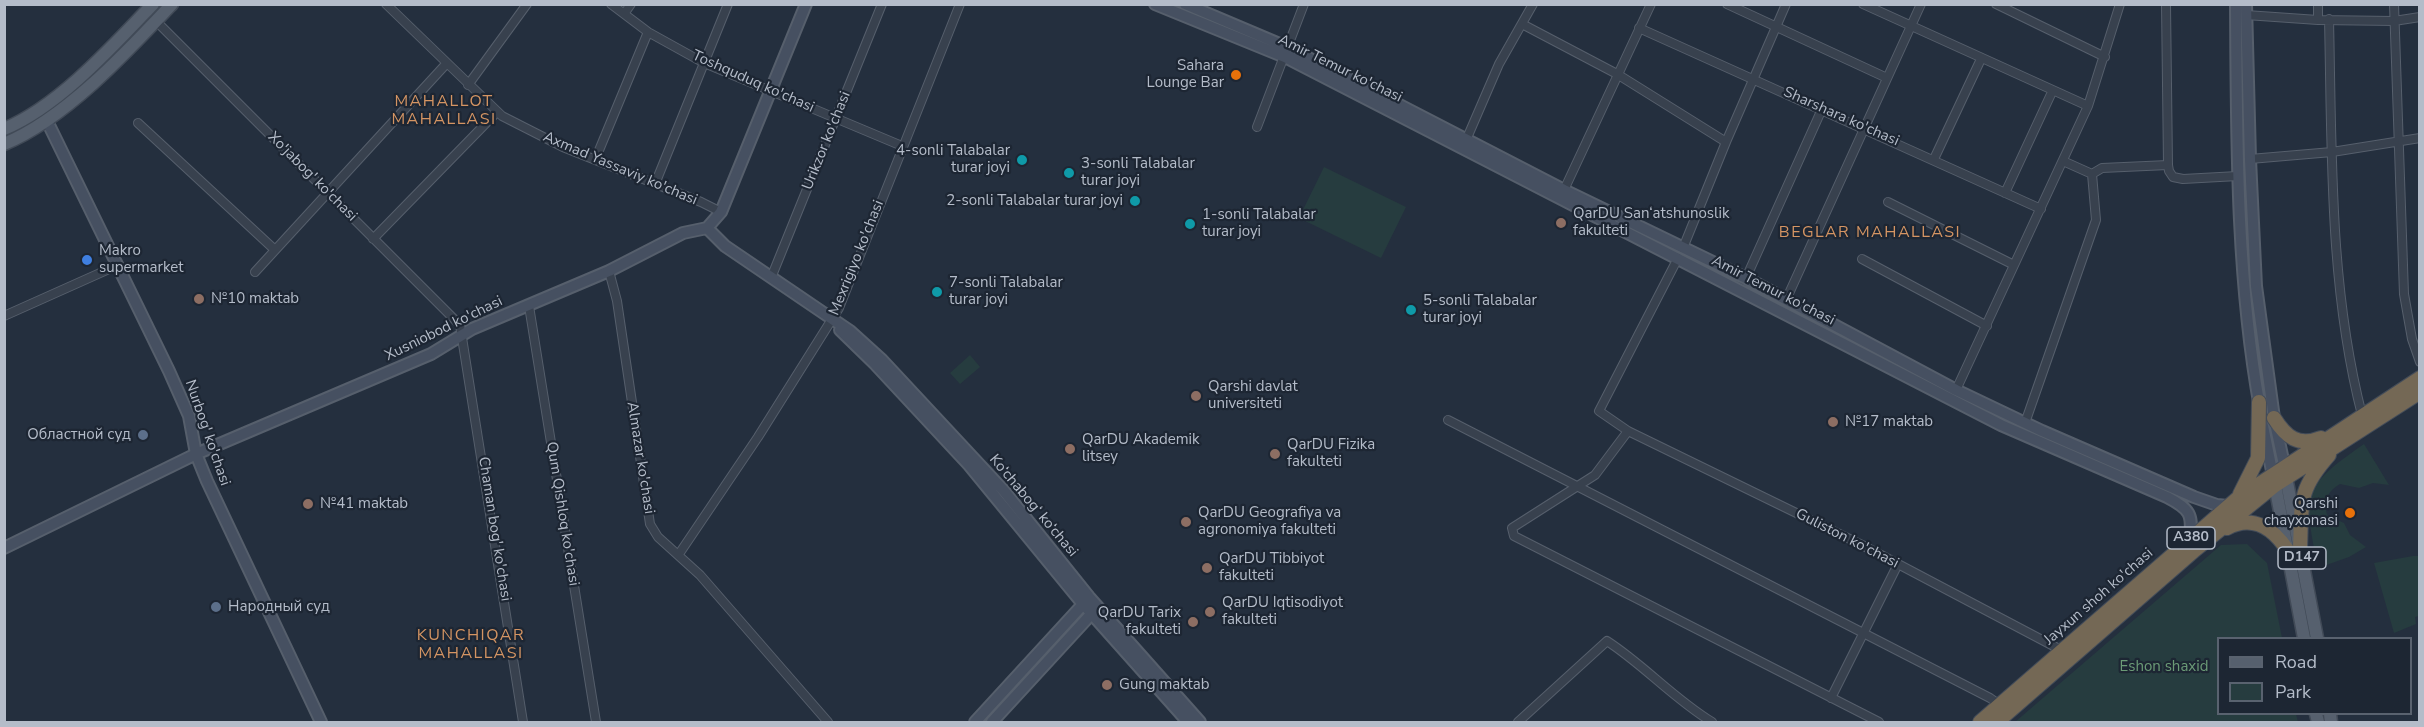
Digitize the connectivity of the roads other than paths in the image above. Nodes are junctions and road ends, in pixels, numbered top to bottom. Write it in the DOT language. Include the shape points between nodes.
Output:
graph roads {
  1 [pos="153,4"];
  2 [pos="172,4"];
  3 [pos="386,4"];
  4 [pos="527,4"];
  5 [pos="611,4"];
  6 [pos="632,4"];
  7 [pos="728,4"];
  8 [pos="806,4"];
  9 [pos="882,4"];
  10 [pos="960,4"];
  11 [pos="1155,4"];
  12 [pos="1185,4"];
  13 [pos="1304,4"];
  14 [pos="1533,4"];
  15 [pos="1651,4"];
  16 [pos="1726,4"];
  17 [pos="1786,4"];
  18 [pos="1863,4"];
  19 [pos="1921,4"];
  20 [pos="1996,4"];
  21 [pos="2120,4"];
  22 [pos="2166,4"];
  23 [pos="2236,4"];
  24 [pos="2318,4"];
  25 [pos="2394,4"];
  26 [pos="2246,10"];
  27 [pos="624,14"];
  28 [pos="2420,17"];
  29 [pos="2329,19"];
  30 [pos="2318,20"];
  31 [pos="156,21"];
  32 [pos="2394,21"];
  33 [pos="1522,24"];
  34 [pos="1911,26"];
  35 [pos="1777,27"];
  36 [pos="1640,28"];
  37 [pos="648,32"];
  38 [pos="125,43"];
  39 [pos="1287,52"];
  40 [pos="2105,57"];
  41 [pos="1981,60"];
  42 [pos="447,63"];
  43 [pos="704,63"];
  44 [pos="1617,74"];
  45 [pos="1887,78"];
  46 [pos="1754,79"];
  47 [pos="468,85"];
  48 [pos="772,92"];
  49 [pos="2052,92"];
  50 [pos="2088,106"];
  51 [pos="1822,109"];
  52 [pos="497,111"];
  53 [pos="836,118"];
  54 [pos="47,122"];
  55 [pos="138,123"];
  56 [pos="1257,128"];
  57 [pos="4,129"];
  58 [pos="1866,129"];
  59 [pos="1467,138"];
  60 [pos="2420,138"];
  61 [pos="1726,142"];
  62 [pos="2398,142"];
  63 [pos="4,144"];
  64 [pos="902,146"];
  65 [pos="2332,152"];
  66 [pos="1934,159"];
  67 [pos="2250,159"];
  68 [pos="595,160"];
  69 [pos="2063,161"];
  70 [pos="2168,165"];
  71 [pos="2092,174"];
  72 [pos="2238,176"];
  73 [pos="655,184"];
  74 [pos="1564,190"];
  75 [pos="328,193"];
  76 [pos="2005,193"];
  77 [pos="1888,202"];
  78 [pos="2041,209"];
  79 [pos="721,212"];
  80 [pos="707,228"];
  81 [pos="373,239"];
  82 [pos="275,250"];
  83 [pos="1681,253"];
  84 [pos="1862,259"];
  85 [pos="118,265"];
  86 [pos="2014,265"];
  87 [pos="609,271"];
  88 [pos="255,272"];
  89 [pos="771,278"];
  90 [pos="1746,278"];
  91 [pos="1786,300"];
  92 [pos="529,306"];
  93 [pos="4,316"];
  94 [pos="832,320"];
  95 [pos="1987,326"];
  96 [pos="462,335"];
  97 [pos="2420,362"];
  98 [pos="2420,378"];
  99 [pos="1956,390"];
  100 [pos="2420,392"];
  101 [pos="2259,402"];
  102 [pos="2362,415"];
  103 [pos="2274,418"];
  104 [pos="1448,420"];
  105 [pos="2025,423"];
  106 [pos="1628,431"];
  107 [pos="2339,437"];
  108 [pos="196,454"];
  109 [pos="2280,476"];
  110 [pos="1579,486"];
  111 [pos="2233,502"];
  112 [pos="2212,536"];
  113 [pos="2190,539"];
  114 [pos="4,548"];
  115 [pos="2294,550"];
  116 [pos="679,554"];
  117 [pos="1898,564"];
  118 [pos="1086,601"];
  119 [pos="1095,610"];
  120 [pos="1863,632"];
  121 [pos="2304,637"];
  122 [pos="2316,637"];
  123 [pos="2063,651"];
  124 [pos="1832,698"];
  125 [pos="2000,705"];
  126 [pos="321,723"];
  127 [pos="523,723"];
  128 [pos="596,723"];
  129 [pos="828,723"];
  130 [pos="975,723"];
  131 [pos="992,723"];
  132 [pos="1188,723"];
  133 [pos="1200,723"];
  134 [pos="1518,723"];
  135 [pos="1712,723"];
  136 [pos="1879,723"];
  137 [pos="1980,723"];
  138 [pos="1997,723"];
  1 -- 38 [label="main road"];
  2 -- 31 [label="main road"];
  3 -- 42 [label="street, Axmad Yassaviy ko'chasi"];
  4 -- 47 [label="street"];
  5 -- 27 [label="street, Toshquduq ko'chasi"];
  6 -- 27 [label="street"];
  7 -- 43 [label="street"];
  8 -- 48 [label="main road"];
  9 -- 53 [label="street, Urikzor ko'chasi"];
  10 -- 64 [label="street, Mexrigiyo ko'chasi"];
  11 -- 39 [label="main road, Amir Temur ko'chasi"];
  12 -- 39 [label="main road, Amir Temur ko'chasi"];
  13 -- 39 [label="street"];
  14 -- 33 [label="street"];
  15 -- 36 [label="street"];
  16 -- 35 [label="street"];
  17 -- 35 [label="street"];
  18 -- 34 [label="street"];
  19 -- 34 [label="street"];
  20 -- 40 [label="street"];
  21 -- 40 [label="street"];
  22 -- 70 [label="street"];
  23 -- 72 [label="main road"];
  24 -- 30 [label="street"];
  25 -- 32 [label="street"];
  26 -- 30 [label="street"];
  26 -- 67 [label="main road"];
  27 -- 37 [label="street, Toshquduq ko'chasi"];
  28 -- 32 [label="street"];
  29 -- 30 [label="street"];
  29 -- 32 [label="street"];
  29 -- 65 [label="street"];
  31 -- 38 [label="main road"];
  31 -- 75 [label="street, Xo'jabog' ko'chasi"];
  32 -- 62 [label="street"];
  33 -- 44 [label="street"];
  33 -- 59 [label="street" via="1499,64"];
  34 -- 41 [label="street"];
  34 -- 45 [label="street"];
  35 -- 45 [label="street"];
  35 -- 46 [label="street"];
  36 -- 44 [label="street"];
  36 -- 46 [label="street, Sharshara ko'chasi"];
  37 -- 43 [label="street, Toshquduq ko'chasi"];
  37 -- 68 [label="street"];
  38 -- 54 [label="main road"];
  38 -- 57 [label="main road" via="41,109"];
  39 -- 56 [label="street"];
  39 -- 59 [label="main road, Amir Temur ko'chasi"];
  39 -- 83 [label="main road, Amir Temur ko'chasi"];
  40 -- 50 [label="street"];
  41 -- 49 [label="street"];
  41 -- 66 [label="street"];
  42 -- 47 [label="street, Axmad Yassaviy ko'chasi"];
  42 -- 75 [label="street"];
  43 -- 48 [label="street, Toshquduq ko'chasi"];
  43 -- 73 [label="street"];
  44 -- 61 [label="street"];
  44 -- 74 [label="street"];
  45 -- 58 [label="street"];
  46 -- 51 [label="street, Sharshara ko'chasi"];
  46 -- 61 [label="street"];
  47 -- 52 [label="street, Axmad Yassaviy ko'chasi"];
  48 -- 53 [label="street, Toshquduq ko'chasi"];
  48 -- 79 [label="main road"];
  49 -- 50 [label="street"];
  49 -- 76 [label="street"];
  50 -- 69 [label="street"];
  51 -- 58 [label="street, Sharshara ko'chasi"];
  51 -- 90 [label="street"];
  52 -- 68 [label="street, Axmad Yassaviy ko'chasi" via="562,147"];
  52 -- 81 [label="street"];
  53 -- 64 [label="street, Toshquduq ko'chasi"];
  53 -- 89 [label="street, Urikzor ko'chasi"];
  54 -- 63 [label="main road"];
  54 -- 85 [label="main road, Nurbog' ko'chasi"];
  55 -- 82 [label="street"];
  58 -- 66 [label="street, Sharshara ko'chasi"];
  58 -- 91 [label="street"];
  59 -- 74 [label="main road, Amir Temur ko'chasi"];
  60 -- 62 [label="street"];
  61 -- 83 [label="street"];
  62 -- 65 [label="street"];
  62 -- 97 [label="street" via="2404,294"];
  64 -- 94 [label="street, Mexrigiyo ko'chasi"];
  65 -- 67 [label="street"];
  65 -- 102 [label="street" via="2339,288 2350,368"];
  66 -- 76 [label="street, Sharshara ko'chasi"];
  67 -- 103 [label="main road" via="2256,286"];
  68 -- 73 [label="street, Axmad Yassaviy ko'chasi"];
  69 -- 71 [label="street"];
  69 -- 78 [label="street"];
  70 -- 71 [label="street" via="2102,168"];
  70 -- 72 [label="street" via="2173,177 2183,179"];
  71 -- 105 [label="street" via="2096,220"];
  72 -- 101 [label="main road" via="2241,255"];
  73 -- 79 [label="street, Axmad Yassaviy ko'chasi"];
  74 -- 83 [label="main road, Amir Temur ko'chasi"];
  75 -- 81 [label="street, Xo'jabog' ko'chasi"];
  75 -- 82 [label="street"];
  76 -- 78 [label="street, Sharshara ko'chasi"];
  77 -- 86 [label="street"];
  78 -- 86 [label="street"];
  79 -- 80 [label="main road"];
  80 -- 87 [label="main road, Xusniobod ko'chasi" via="683,233"];
  80 -- 89 [label="main road, Ko‘chabog‘ ko‘chasi" via="725,246"];
  81 -- 96 [label="street, Xo'jabog' ko'chasi" via="460,324"];
  82 -- 88 [label="street"];
  83 -- 90 [label="main road, Amir Temur ko'chasi"];
  83 -- 106 [label="street, Guliston ko'chasi" via="1599,411"];
  83 -- 113 [label="main road, Amir Temur ko'chasi" via="2001,426 2181,504 2192,520"];
  84 -- 95 [label="street"];
  85 -- 93 [label="street"];
  85 -- 108 [label="main road, Nurbog' ko'chasi" via="189,416"];
  86 -- 95 [label="street"];
  87 -- 92 [label="main road, Xusniobod ko'chasi"];
  87 -- 116 [label="street, Almazar ko'chasi" via="617,301 650,524 658,537"];
  89 -- 94 [label="main road, Ko‘chabog‘ ko‘chasi"];
  90 -- 91 [label="main road, Amir Temur ko'chasi"];
  91 -- 99 [label="main road, Amir Temur ko'chasi"];
  92 -- 96 [label="main road, Xusniobod ko'chasi"];
  92 -- 128 [label="street, Qum Qishloq ko'chasi"];
  94 -- 116 [label="street, Mexrigiyo ko'chasi"];
  94 -- 118 [label="main road, Ko‘chabog‘ ko‘chasi" via="882,360 1004,491"];
  95 -- 99 [label="street"];
  96 -- 108 [label="main road, Xusniobod ko'chasi" via="431,354"];
  96 -- 127 [label="street, Chaman bog' ko'chasi"];
  98 -- 102 [label="highway, Jayxun shoh ko'chasi / A380"];
  99 -- 105 [label="main road, Amir Temur ko'chasi"];
  100 -- 107 [label="highway, Jayxun shoh ko'chasi / A380"];
  101 -- 109 [label="main road"];
  101 -- 111 [label="highway" via="2258,458"];
  102 -- 107 [label="highway, Jayxun shoh ko'chasi / A380"];
  103 -- 107 [label="highway" via="2284,434 2303,443"];
  103 -- 109 [label="main road"];
  104 -- 110 [label="street"];
  105 -- 111 [label="main road, Amir Temur ko'chasi" via="2194,497 2217,505"];
  106 -- 110 [label="street" via="1595,475"];
  106 -- 117 [label="street, Guliston ko'chasi"];
  107 -- 109 [label="highway, Jayxun shoh ko'chasi / A380"];
  107 -- 115 [label="highway" via="2303,493"];
  108 -- 114 [label="main road, Xusniobod ko'chasi"];
  108 -- 126 [label="main road, Nurbog' ko'chasi"];
  109 -- 111 [label="highway, Jayxun shoh ko'chasi / A380"];
  109 -- 112 [label="highway, Jayxun shoh ko'chasi / A380"];
  109 -- 115 [label="main road, D147"];
  110 -- 120 [label="street"];
  110 -- 124 [label="street" via="1512,528 1514,536"];
  111 -- 113 [label="highway, Jayxun shoh ko'chasi / A380"];
  112 -- 115 [label="highway" via="2234,524 2253,523 2267,527"];
  112 -- 138 [label="highway, Jayxun shoh ko'chasi / A380"];
  113 -- 123 [label="highway, Jayxun shoh ko'chasi / A380"];
  115 -- 121 [label="main road, D147"];
  115 -- 122 [label="main road, D147"];
  116 -- 129 [label="street, Almazar ko'chasi"];
  117 -- 120 [label="street"];
  117 -- 123 [label="street, Guliston ko'chasi"];
  118 -- 119 [label="main road, Ko‘chabog‘ ko‘chasi"];
  118 -- 130 [label="main road"];
  119 -- 131 [label="main road"];
  119 -- 132 [label="main road, Ko‘chabog‘ ko‘chasi"];
  119 -- 133 [label="main road, Ko‘chabog‘ ko‘chasi"];
  120 -- 124 [label="street"];
  120 -- 125 [label="street"];
  123 -- 125 [label="highway, Jayxun shoh ko'chasi / A380"];
  124 -- 136 [label="street"];
  125 -- 137 [label="highway, Jayxun shoh ko'chasi / A380"];
  134 -- 135 [label="street" via="1607,641"];
}
